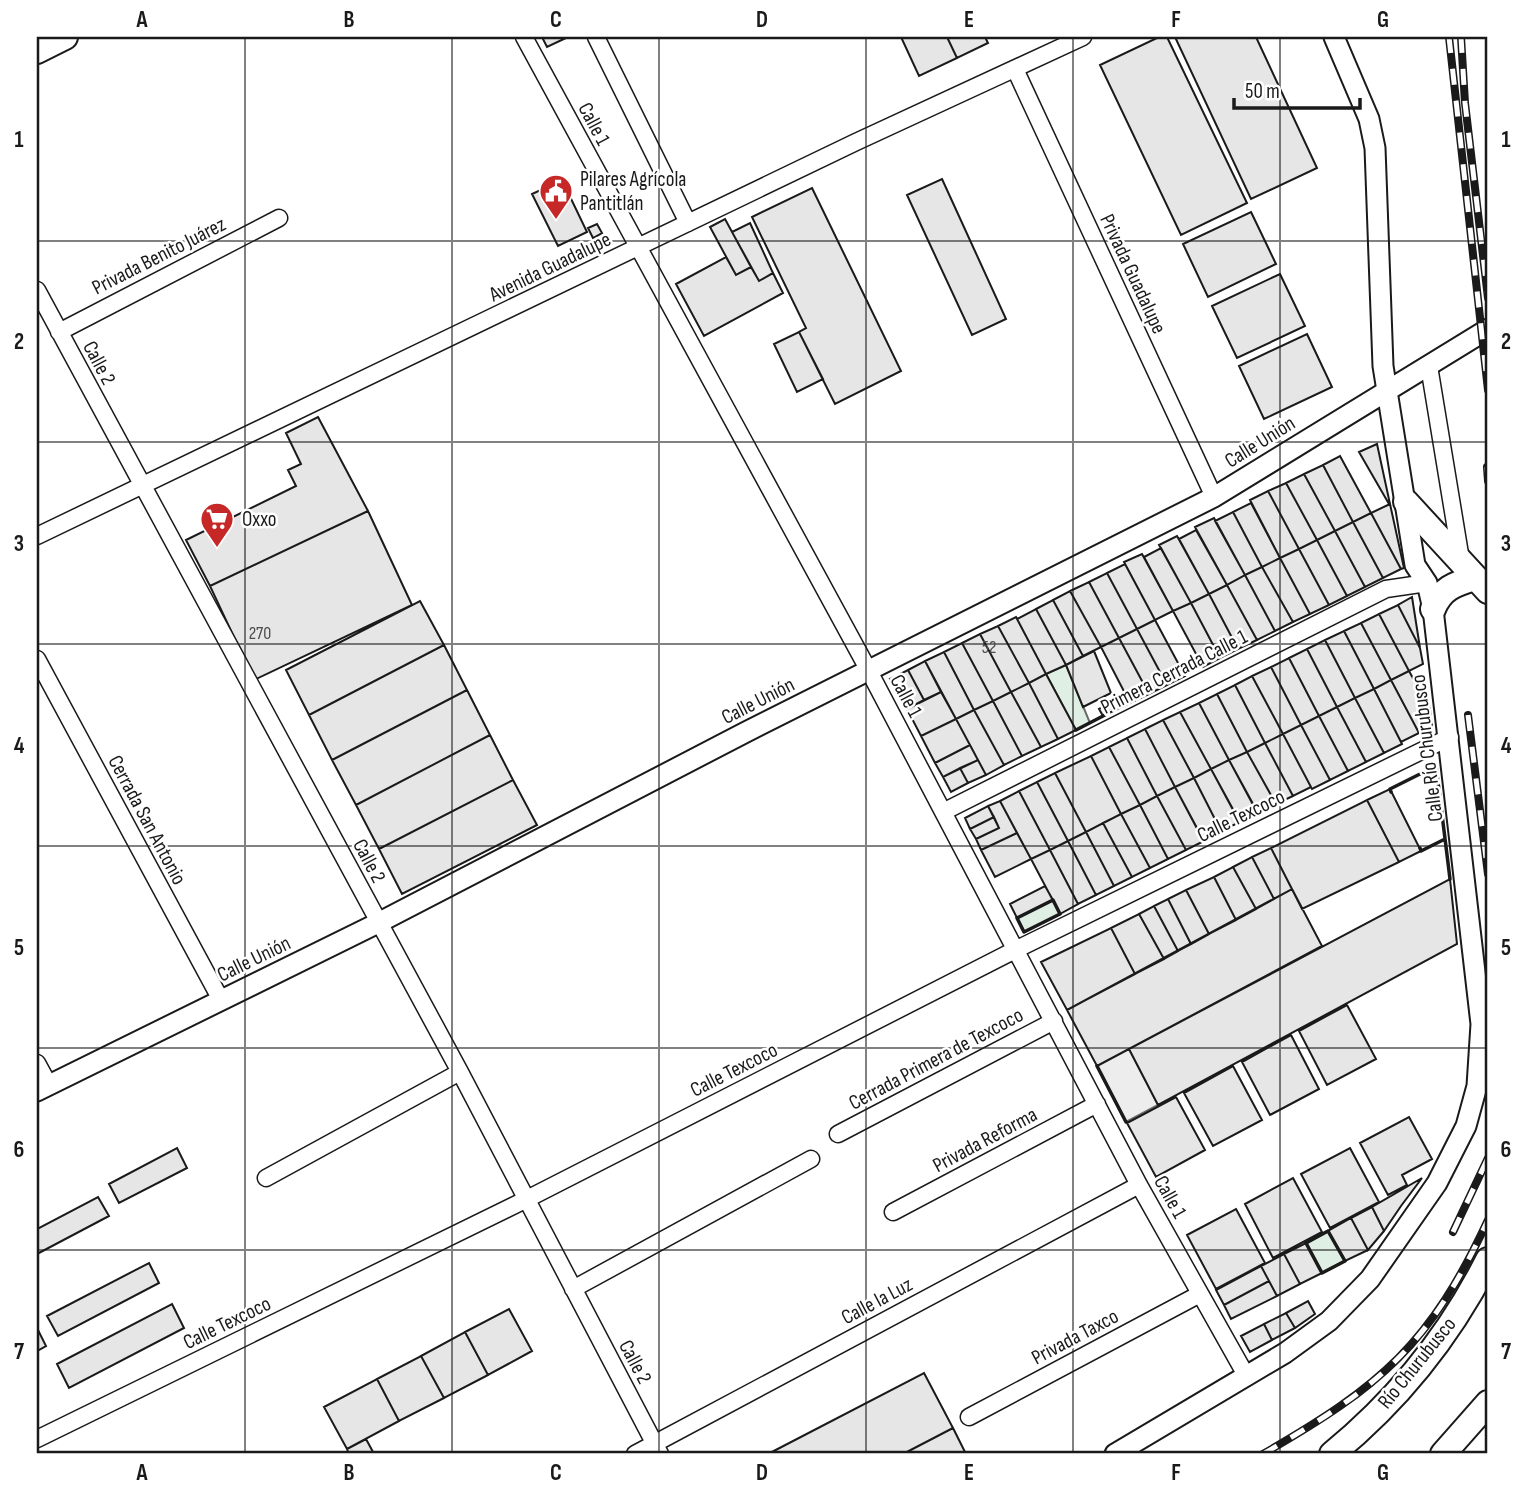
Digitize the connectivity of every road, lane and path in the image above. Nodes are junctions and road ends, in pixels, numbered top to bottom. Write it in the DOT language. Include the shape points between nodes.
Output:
graph roads {
  1 [pos="65,37"];
  2 [pos="524,37"];
  3 [pos="596,37"];
  4 [pos="1083,37"];
  5 [pos="1334,37"];
  6 [pos="37,51"];
  7 [pos="1015,69"];
  8 [pos="279,218"];
  9 [pos="688,223"];
  10 [pos="637,248"];
  11 [pos="37,290"];
  12 [pos="1488,329"];
  13 [pos="59,332"];
  14 [pos="1429,366"];
  15 [pos="1386,391"];
  16 [pos="141,487"];
  17 [pos="1214,497"];
  18 [pos="1406,502"];
  19 [pos="37,536"];
  20 [pos="1475,578"];
  21 [pos="1427,583"];
  22 [pos="1433,609"];
  23 [pos="37,659"];
  24 [pos="869,671"];
  25 [pos="1450,737"];
  26 [pos="943,812"];
  27 [pos="378,923"];
  28 [pos="1015,950"];
  29 [pos="221,1000"];
  30 [pos="1054,1021"];
  31 [pos="37,1063"];
  32 [pos="460,1072"];
  33 [pos="43,1088"];
  34 [pos="1097,1104"];
  35 [pos="838,1134"];
  36 [pos="811,1159"];
  37 [pos="266,1178"];
  38 [pos="1139,1185"];
  39 [pos="527,1199"];
  40 [pos="893,1212"];
  41 [pos="1488,1260"];
  42 [pos="573,1289"];
  43 [pos="1200,1294"];
  44 [pos="1247,1377"];
  45 [pos="1488,1404"];
  46 [pos="969,1417"];
  47 [pos="37,1439"];
  48 [pos="37,1446"];
  49 [pos="657,1449"];
  50 [pos="41,1454"];
  51 [pos="635,1454"];
  52 [pos="1115,1454"];
  53 [pos="1332,1454"];
  54 [pos="1443,1454"];
  1 -- 6 [label="main road"];
  2 -- 10 [label="street, Calle 1"];
  3 -- 9 [label="street"];
  4 -- 7 [label="street, Avenida Guadalupe"];
  5 -- 15 [label="street, Calle Río Churubusco" via="1362,99 1375,148"];
  7 -- 9 [label="street, Avenida Guadalupe"];
  7 -- 17 [label="street, Privada Guadalupe"];
  8 -- 13 [label="street, Privada Benito Juárez"];
  9 -- 10 [label="street, Avenida Guadalupe"];
  10 -- 16 [label="street, Avenida Guadalupe"];
  10 -- 24 [label="street, Calle 1"];
  11 -- 13 [label="street, Calle 2"];
  12 -- 14 [label="street, Calle Unión"];
  13 -- 16 [label="street, Calle 2"];
  14 -- 15 [label="street, Calle Unión"];
  14 -- 20 [label="street"];
  15 -- 17 [label="street, Calle Unión"];
  15 -- 18 [label="street, Calle Río Churubusco"];
  16 -- 19 [label="street, Avenida Guadalupe"];
  16 -- 27 [label="street, Calle 2"];
  17 -- 24 [label="street, Calle Unión"];
  18 -- 20 [label="main road"];
  18 -- 21 [label="street, Calle Río Churubusco" via="1415,565"];
  20 -- 21 [label="main road"];
  20 -- 22 [label="main road" via="1440,594"];
  21 -- 22 [label="street, Calle Río Churubusco"];
  21 -- 26 [label="street, Primera Cerrada Calle 1" via="1386,589"];
  22 -- 25 [label="street, Calle Río Churubusco"];
  23 -- 29 [label="street, Cerrada San Antonio"];
  24 -- 26 [label="street, Calle 1"];
  24 -- 27 [label="street, Calle Unión"];
  25 -- 28 [label="street, Calle Texcoco"];
  25 -- 44 [label="street, Calle Río Churubusco" via="1481,1024 1472,1106 1448,1165 1370,1279 1319,1329"];
  26 -- 28 [label="street, Calle 1"];
  27 -- 29 [label="street, Calle Unión"];
  27 -- 32 [label="street, Calle 2"];
  28 -- 30 [label="street, Calle 1"];
  28 -- 39 [label="street, Calle Texcoco"];
  29 -- 33 [label="street, Calle Unión"];
  30 -- 34 [label="street, Calle 1"];
  30 -- 35 [label="street, Cerrada Primera de Texcoco"];
  31 -- 33 [label="street"];
  32 -- 37 [label="street"];
  32 -- 39 [label="street, Calle 2"];
  34 -- 38 [label="street, Calle 1"];
  34 -- 40 [label="street, Privada Reforma"];
  36 -- 42 [label="street"];
  38 -- 43 [label="street, Calle 1"];
  38 -- 49 [label="street, Calle la Luz"];
  39 -- 42 [label="street, Calle 2"];
  39 -- 47 [label="street, Calle Texcoco"];
  41 -- 53 [label="main road, Río Churubusco" via="1432,1351 1390,1400"];
  42 -- 49 [label="street, Calle 2"];
  43 -- 44 [label="street, Calle 1"];
  43 -- 46 [label="street, Privada Taxco"];
  44 -- 52 [label="street, Calle Río Churubusco"];
  45 -- 54 [label="main road"];
  48 -- 50 [label="street"];
  49 -- 51 [label="street, Calle la Luz"];
}
